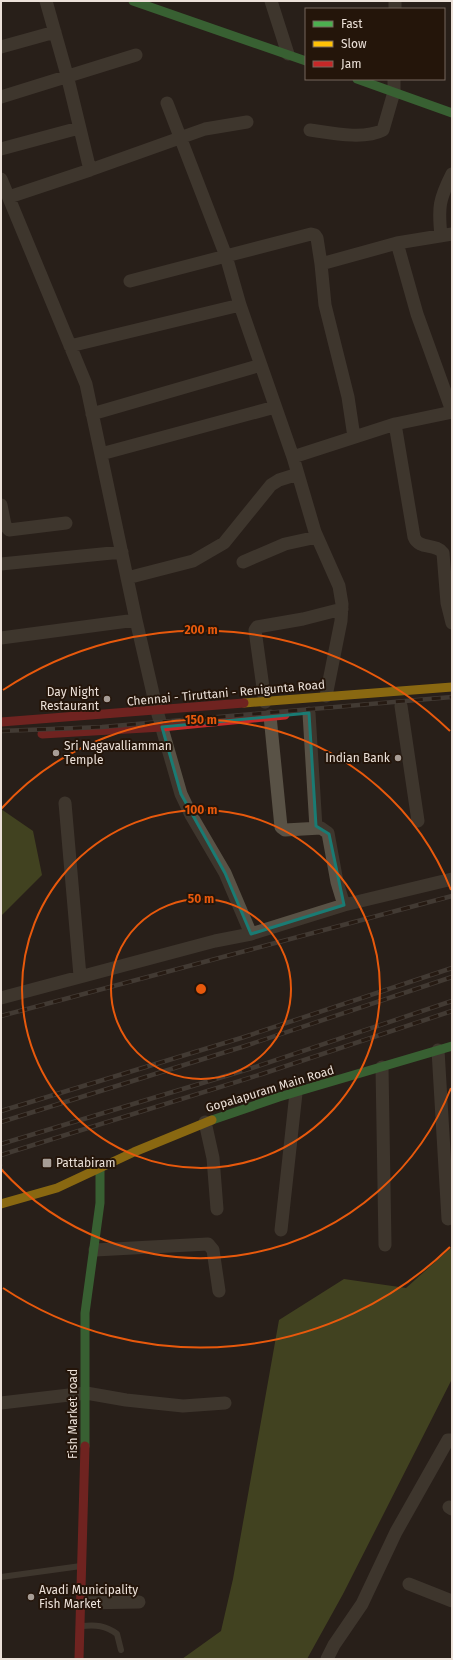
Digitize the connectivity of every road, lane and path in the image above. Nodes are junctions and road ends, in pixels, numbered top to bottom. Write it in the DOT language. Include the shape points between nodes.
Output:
graph roads {
  1 [pos="46,1"];
  2 [pos="133,1"];
  3 [pos="271,1"];
  4 [pos="55,32"];
  5 [pos="1,47"];
  6 [pos="136,54"];
  7 [pos="288,54"];
  8 [pos="305,61"];
  9 [pos="67,75"];
  10 [pos="360,80"];
  11 [pos="394,80"];
  12 [pos="394,92"];
  13 [pos="1,97"];
  14 [pos="167,103"];
  15 [pos="452,113"];
  16 [pos="247,122"];
  17 [pos="79,128"];
  18 [pos="310,130"];
  19 [pos="181,139"];
  20 [pos="1,149"];
  21 [pos="90,170"];
  22 [pos="452,174"];
  23 [pos="1,179"];
  24 [pos="9,197"];
  25 [pos="446,235"];
  26 [pos="397,243"];
  27 [pos="226,256"];
  28 [pos="321,264"];
  29 [pos="130,281"];
  30 [pos="240,305"];
  31 [pos="70,346"];
  32 [pos="261,365"];
  33 [pos="276,407"];
  34 [pos="452,412"];
  35 [pos="92,414"];
  36 [pos="395,424"];
  37 [pos="354,437"];
  38 [pos="101,454"];
  39 [pos="293,457"];
  40 [pos="298,474"];
  41 [pos="1,505"];
  42 [pos="66,523"];
  43 [pos="317,538"];
  44 [pos="122,552"];
  45 [pos="243,562"];
  46 [pos="1,564"];
  47 [pos="127,578"];
  48 [pos="342,609"];
  49 [pos="136,620"];
  50 [pos="452,623"];
  51 [pos="1,638"];
  52 [pos="452,687"];
  53 [pos="326,696"];
  54 [pos="265,702"];
  55 [pos="401,706"];
  56 [pos="157,711"];
  57 [pos="306,713"];
  58 [pos="270,716"];
  59 [pos="1,722"];
  60 [pos="162,727"];
  61 [pos="32,735"];
  62 [pos="65,803"];
  63 [pos="418,821"];
  64 [pos="316,828"];
  65 [pos="452,878"];
  66 [pos="344,905"];
  67 [pos="251,934"];
  68 [pos="80,976"];
  69 [pos="1,998"];
  70 [pos="452,1046"];
  71 [pos="438,1050"];
  72 [pos="382,1067"];
  73 [pos="296,1093"];
  74 [pos="206,1122"];
  75 [pos="1,1164"];
  76 [pos="100,1169"];
  77 [pos="4,1174"];
  78 [pos="1,1204"];
  79 [pos="217,1209"];
  80 [pos="448,1219"];
  81 [pos="281,1230"];
  82 [pos="385,1245"];
  83 [pos="95,1250"];
  84 [pos="219,1291"];
  85 [pos="86,1393"];
  86 [pos="1,1403"];
  87 [pos="225,1403"];
  88 [pos="451,1437"];
  89 [pos="83,1566"];
  90 [pos="1,1576"];
  91 [pos="409,1584"];
  92 [pos="452,1601"];
  93 [pos="139,1602"];
  94 [pos="81,1603"];
  95 [pos="80,1626"];
  96 [pos="121,1650"];
  97 [pos="79,1659"];
  98 [pos="327,1659"];
  1 -- 4 [label="street"];
  2 -- 7 [label="main road"];
  3 -- 7 [label="street"];
  4 -- 5 [label="street"];
  4 -- 9 [label="street"];
  6 -- 9 [label="street"];
  7 -- 8 [label="main road"];
  9 -- 13 [label="street"];
  9 -- 17 [label="street"];
  10 -- 12 [label="main road"];
  11 -- 12 [label="street"];
  12 -- 15 [label="main road"];
  12 -- 18 [label="street" via="385,126 378,133 351,135"];
  14 -- 19 [label="street"];
  16 -- 19 [label="street" via="205,129"];
  17 -- 20 [label="street"];
  17 -- 21 [label="street"];
  19 -- 21 [label="street"];
  19 -- 27 [label="street"];
  21 -- 24 [label="street"];
  22 -- 25 [label="street" via="442,193 438,208"];
  23 -- 24 [label="street"];
  24 -- 31 [label="street"];
  25 -- 26 [label="street"];
  26 -- 28 [label="street"];
  26 -- 34 [label="street" via="417,314"];
  27 -- 28 [label="street" via="311,234 317,238"];
  27 -- 29 [label="street"];
  27 -- 30 [label="street"];
  28 -- 37 [label="street" via="325,305 348,397"];
  30 -- 31 [label="street"];
  30 -- 32 [label="street"];
  31 -- 35 [label="street" via="86,384"];
  32 -- 33 [label="street"];
  32 -- 35 [label="street"];
  33 -- 38 [label="street"];
  33 -- 39 [label="street"];
  34 -- 36 [label="street"];
  35 -- 38 [label="street"];
  36 -- 37 [label="street"];
  36 -- 50 [label="street" via="414,536 416,542 444,553 447,604"];
  37 -- 39 [label="street"];
  38 -- 44 [label="street"];
  39 -- 40 [label="street"];
  40 -- 43 [label="street"];
  40 -- 47 [label="street" via="271,485 224,543 192,561"];
  41 -- 42 [label="street" via="5,525 9,530"];
  43 -- 45 [label="street" via="284,544"];
  43 -- 48 [label="street" via="339,586"];
  44 -- 46 [label="street"];
  44 -- 47 [label="street"];
  47 -- 49 [label="street"];
  48 -- 53 [label="street" via="342,621"];
  48 -- 54 [label="street" via="257,627 255,630"];
  49 -- 51 [label="street"];
  49 -- 56 [label="street"];
  52 -- 53 [label="main road, Chennai - Tiruttani - Renigunta Road"];
  53 -- 54 [label="main road, Chennai - Tiruttani - Renigunta Road"];
  54 -- 56 [label="main road, Chennai - Tiruttani - Renigunta Road"];
  55 -- 63 [label="street"];
  56 -- 59 [label="main road, Chennai - Tiruttani - Renigunta Road"];
  56 -- 60 [label="street"];
  57 -- 58 [label="main road"];
  57 -- 64 [label="street"];
  58 -- 60 [label="main road"];
  58 -- 64 [label="street" via="281,827 285,830"];
  60 -- 61 [label="main road"];
  60 -- 67 [label="street" via="180,794 225,873"];
  62 -- 68 [label="street"];
  64 -- 66 [label="street" via="329,834 337,882"];
  65 -- 66 [label="street"];
  66 -- 67 [label="street"];
  67 -- 68 [label="street"];
  68 -- 69 [label="street"];
  70 -- 71 [label="main road, Gopalapuram Main Road"];
  71 -- 72 [label="main road, Gopalapuram Main Road"];
  71 -- 80 [label="street"];
  72 -- 73 [label="main road, Gopalapuram Main Road"];
  72 -- 82 [label="street"];
  73 -- 74 [label="main road, Gopalapuram Main Road"];
  73 -- 81 [label="street"];
  74 -- 76 [label="main road, Gopalapuram Main Road"];
  74 -- 79 [label="street" via="213,1158"];
  75 -- 77 [label="path"];
  76 -- 78 [label="main road, Gopalapuram Main Road" via="57,1188"];
  76 -- 83 [label="main road, Fish Market road" via="100,1203"];
  83 -- 84 [label="street" via="208,1244 213,1250"];
  83 -- 85 [label="main road, Fish Market road" via="85,1313"];
  85 -- 86 [label="street"];
  85 -- 87 [label="street" via="183,1406"];
  85 -- 89 [label="main road, Fish Market road"];
  88 -- 98 [label="street" via="396,1532 362,1604 334,1644"];
  89 -- 90 [label="lane"];
  89 -- 94 [label="main road, Fish Market road"];
  91 -- 92 [label="street"];
  93 -- 94 [label="street"];
  94 -- 95 [label="main road, Fish Market road"];
  95 -- 96 [label="lane" via="99,1625 109,1628 117,1634"];
  95 -- 97 [label="main road, Fish Market road"];
}
